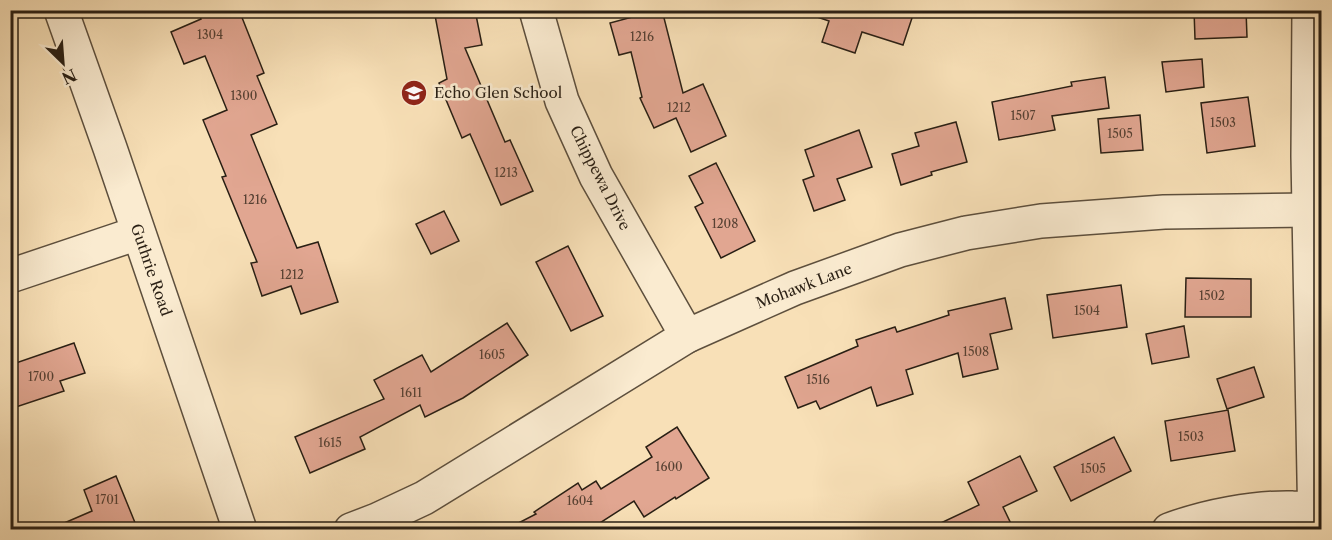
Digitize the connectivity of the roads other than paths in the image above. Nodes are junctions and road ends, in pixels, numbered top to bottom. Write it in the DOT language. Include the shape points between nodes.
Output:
graph roads {
  1 [pos="61,10"];
  2 [pos="536,10"];
  3 [pos="1313,28"];
  4 [pos="1310,210"];
  5 [pos="138,233"];
  6 [pos="10,276"];
  7 [pos="687,336"];
  8 [pos="1317,516"];
  9 [pos="240,530"];
  10 [pos="351,530"];
  11 [pos="1169,530"];
  1 -- 5 [label="street, Guthrie Road"];
  2 -- 7 [label="street, Chippewa Drive" via="562,101 596,176"];
  3 -- 4 [label="street"];
  4 -- 7 [label="street, Mohawk Lane" via="1164,212 1041,221 966,233 900,250 805,284"];
  4 -- 8 [label="street" via="1312,431"];
  5 -- 6 [label="street"];
  5 -- 9 [label="street, Guthrie Road"];
  7 -- 10 [label="street, Mohawk Lane" via="424,498"];
  8 -- 11 [label="street" via="1294,508 1263,509 1193,521"];
}
